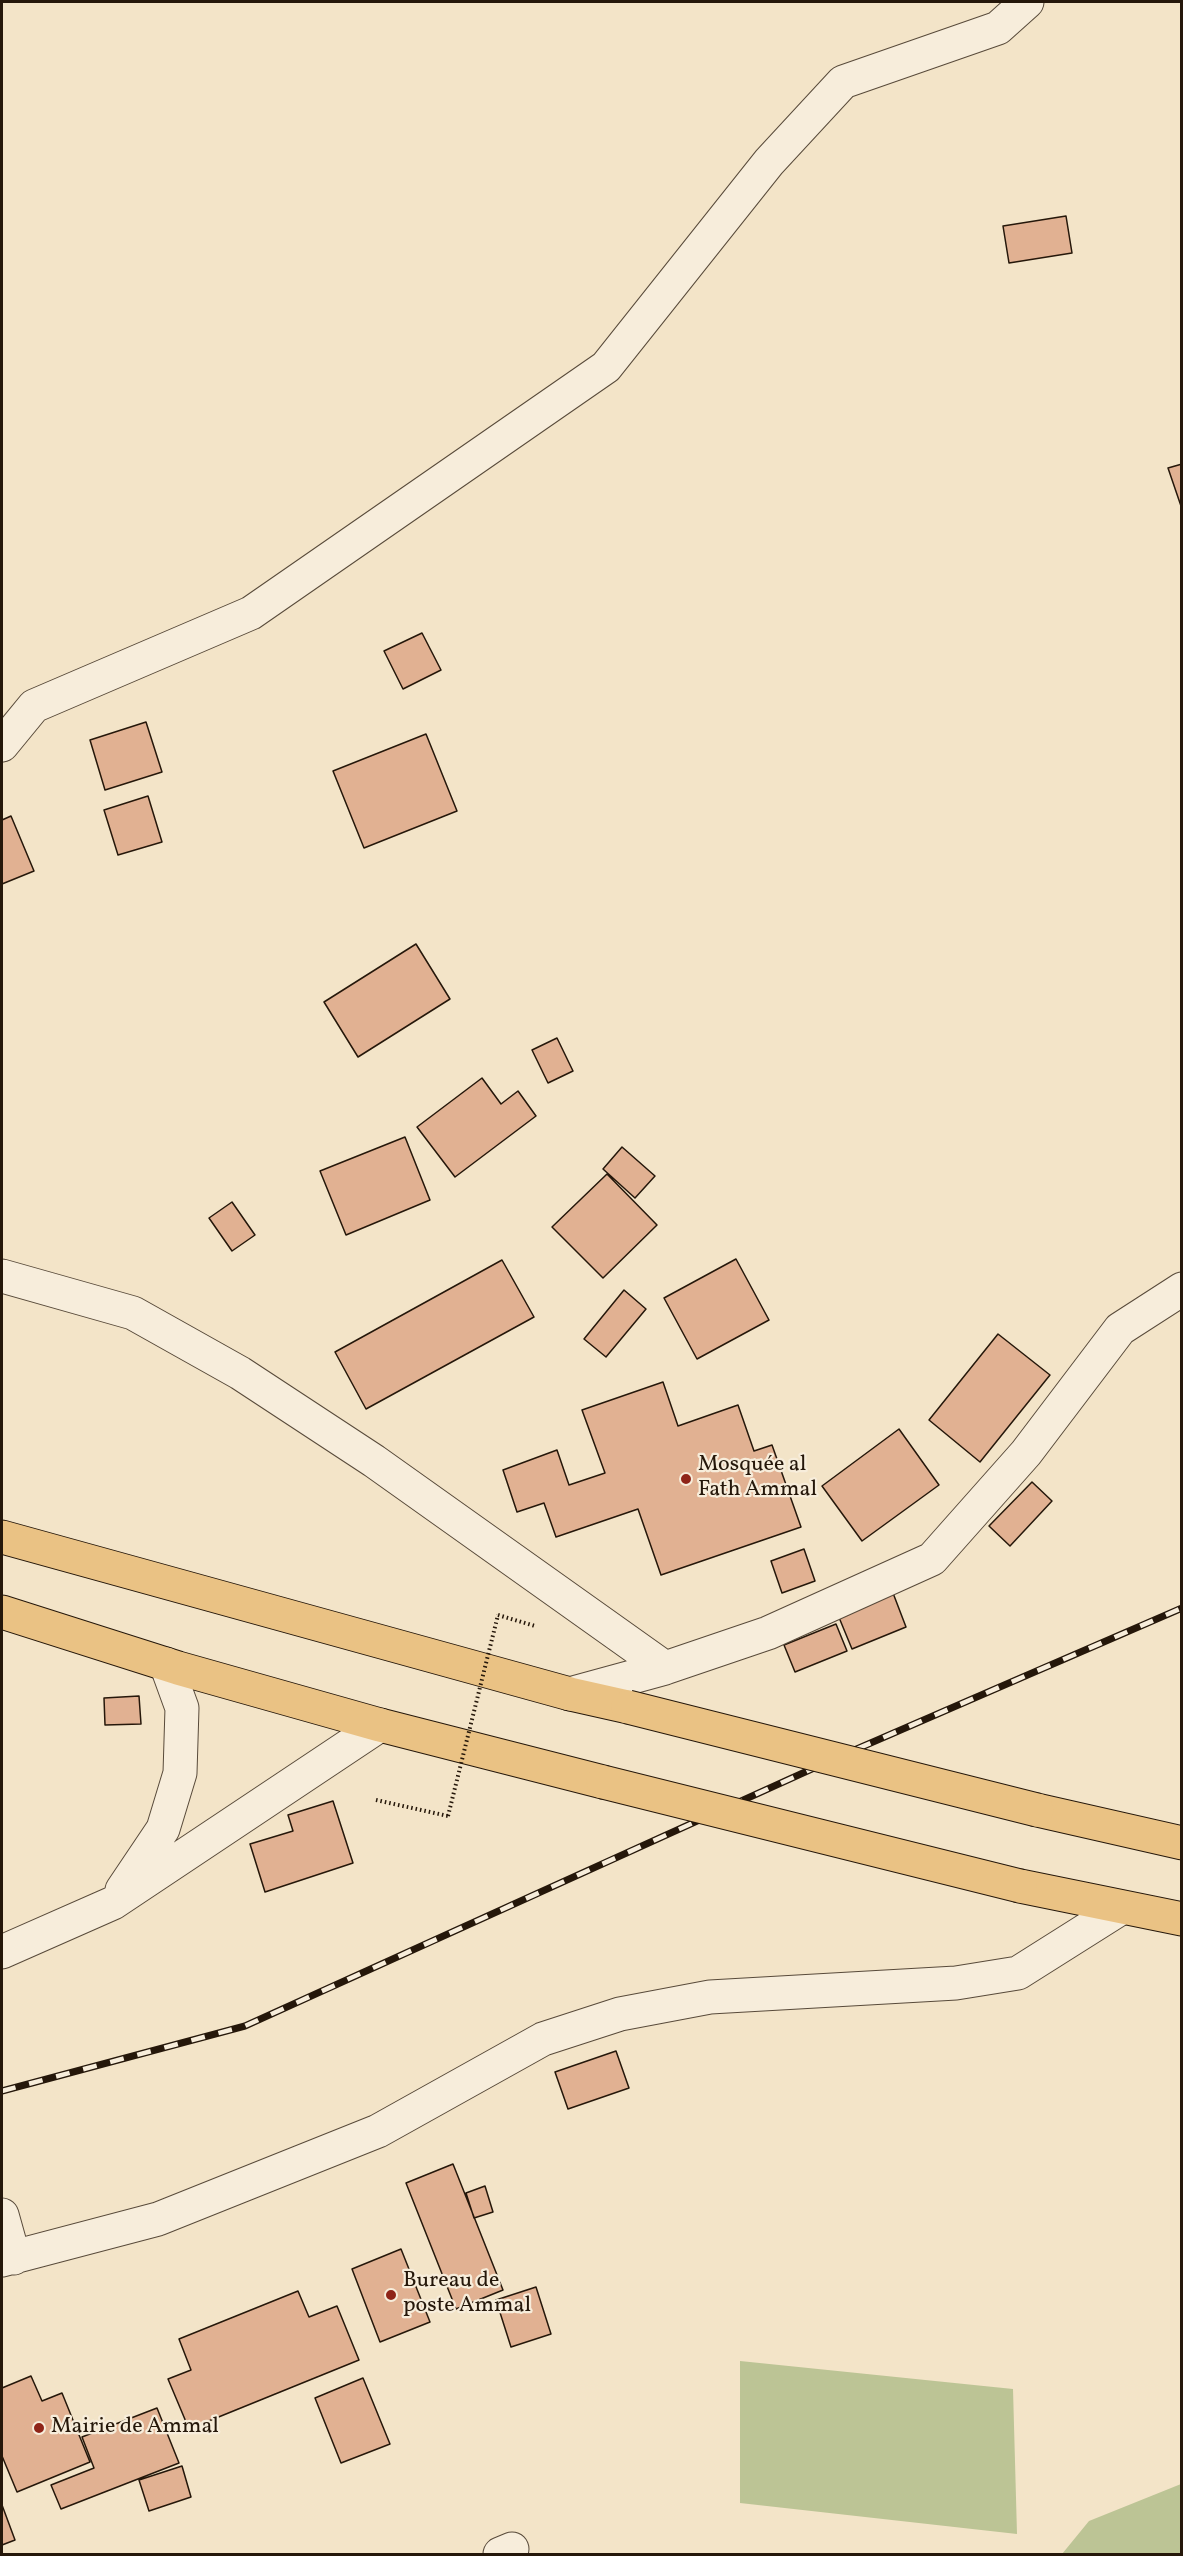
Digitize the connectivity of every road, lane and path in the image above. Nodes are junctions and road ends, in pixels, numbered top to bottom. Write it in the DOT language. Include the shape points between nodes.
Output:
graph roads {
  1 [pos="1027,2"];
  2 [pos="2,745"];
  3 [pos="2,1276"];
  4 [pos="1182,1289"];
  5 [pos="2,1537"];
  6 [pos="2,1612"];
  7 [pos="498,1615"];
  8 [pos="165,1664"];
  9 [pos="665,1668"];
  10 [pos="570,1694"];
  11 [pos="380,1725"];
  12 [pos="376,1800"];
  13 [pos="1182,1843"];
  14 [pos="113,1903"];
  15 [pos="1121,1908"];
  16 [pos="1182,1919"];
  17 [pos="2,1952"];
  18 [pos="2,2215"];
  19 [pos="8,2259"];
  1 -- 2 [label="street" via="998,28 843,82 769,162 606,367 251,613 34,706"];
  3 -- 9 [label="street" via="134,1313 240,1373 374,1461"];
  4 -- 9 [label="street" via="1120,1329 1026,1453 932,1559 768,1633"];
  5 -- 10 [label="highway"];
  6 -- 8 [label="highway"];
  7 -- 12 [label="path, bridge" via="448,1816"];
  8 -- 11 [label="highway"];
  8 -- 14 [label="street" via="182,1708 180,1773 163,1829"];
  9 -- 10 [label="street"];
  10 -- 13 [label="highway, bridge"];
  11 -- 14 [label="street"];
  11 -- 15 [label="highway, bridge"];
  14 -- 17 [label="street"];
  15 -- 16 [label="highway"];
  15 -- 19 [label="street" via="1018,1973 956,1983 710,1997 620,2014 543,2039 378,2131 158,2219"];
  18 -- 19 [label="street"];
}
